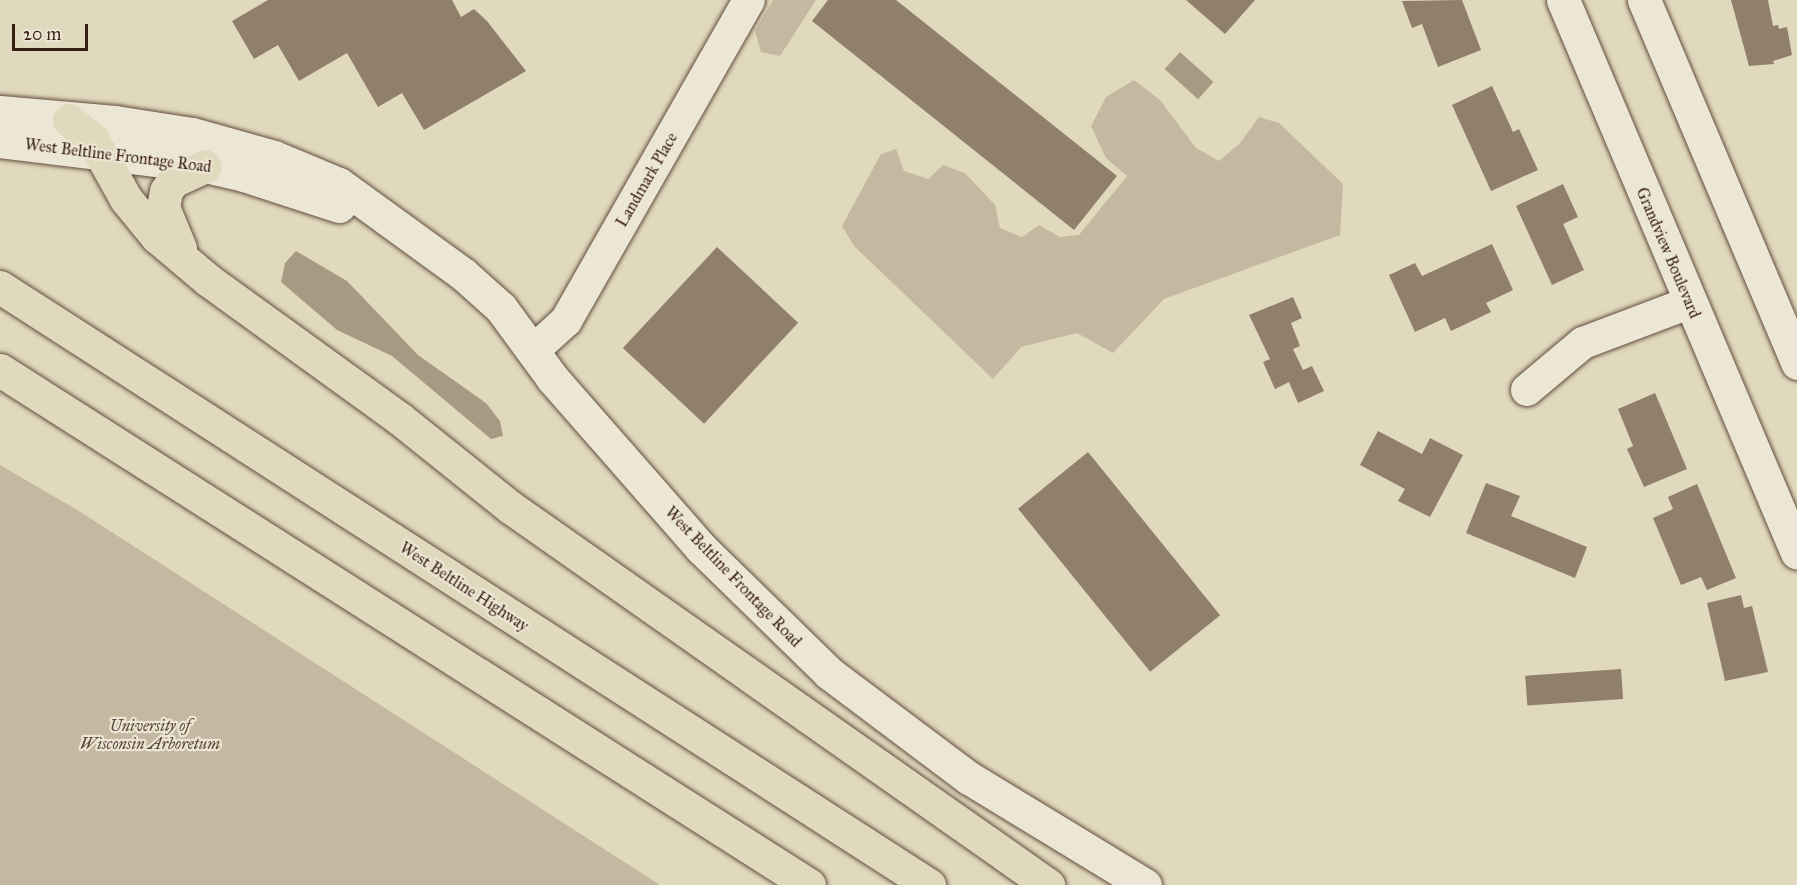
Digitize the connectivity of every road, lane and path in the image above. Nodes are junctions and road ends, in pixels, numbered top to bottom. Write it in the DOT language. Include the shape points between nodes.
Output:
graph roads {
  1 [pos="749,0"];
  2 [pos="1563,0"];
  3 [pos="1644,0"];
  4 [pos="0,112"];
  5 [pos="69,120"];
  6 [pos="0,141"];
  7 [pos="102,152"];
  8 [pos="205,166"];
  9 [pos="374,210"];
  10 [pos="184,258"];
  11 [pos="0,287"];
  12 [pos="1689,303"];
  13 [pos="533,351"];
  14 [pos="1797,363"];
  15 [pos="0,370"];
  16 [pos="0,383"];
  17 [pos="1527,390"];
  18 [pos="136,457"];
  19 [pos="1787,500"];
  20 [pos="1797,553"];
  21 [pos="809,885"];
  22 [pos="929,885"];
  23 [pos="1048,885"];
  24 [pos="1144,885"];
  1 -- 13 [label="street, Landmark Place" via="566,321"];
  2 -- 12 [label="street, Grandview Boulevard"];
  3 -- 14 [label="street"];
  4 -- 5 [label="street, West Beltline Frontage Road"];
  5 -- 7 [label="highway"];
  5 -- 9 [label="street, West Beltline Frontage Road" via="115,122 192,134 274,157 339,184"];
  6 -- 7 [label="street, West Beltline Frontage Road"];
  7 -- 8 [label="street, West Beltline Frontage Road"];
  7 -- 10 [label="highway" via="126,199 157,237"];
  8 -- 9 [label="street, West Beltline Frontage Road" via="264,181 334,206"];
  8 -- 10 [label="highway" via="173,181 163,207"];
  9 -- 13 [label="street, West Beltline Frontage Road" via="463,274 501,308"];
  10 -- 23 [label="highway" via="400,418 510,507"];
  11 -- 22 [label="highway, West Beltline Highway"];
  12 -- 17 [label="street" via="1583,343"];
  12 -- 19 [label="street, Grandview Boulevard"];
  13 -- 24 [label="street, West Beltline Frontage Road" via="700,548 829,673 969,778"];
  15 -- 18 [label="highway"];
  16 -- 18 [label="highway"];
  18 -- 21 [label="highway"];
  19 -- 20 [label="street, Grandview Boulevard"];
}
